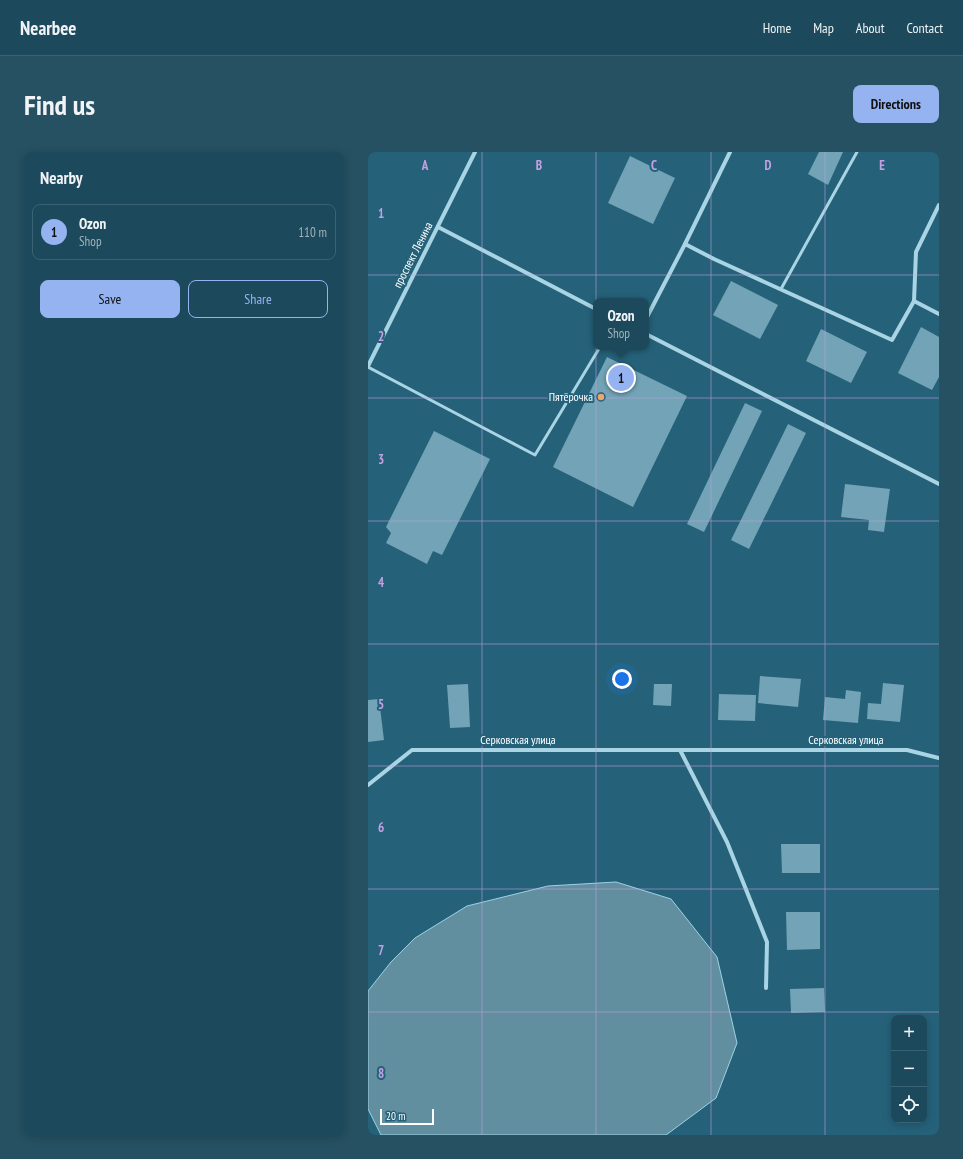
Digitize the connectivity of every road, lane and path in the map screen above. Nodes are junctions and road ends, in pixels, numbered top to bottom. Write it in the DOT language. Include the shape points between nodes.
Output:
graph roads {
  1 [pos="476,152"];
  2 [pos="730,152"];
  3 [pos="857,152"];
  4 [pos="939,205"];
  5 [pos="438,227"];
  6 [pos="685,244"];
  7 [pos="781,290"];
  8 [pos="914,301"];
  9 [pos="593,307"];
  10 [pos="649,313"];
  11 [pos="939,314"];
  12 [pos="649,336"];
  13 [pos="598,350"];
  14 [pos="368,366"];
  15 [pos="939,484"];
  16 [pos="680,750"];
  17 [pos="939,758"];
  18 [pos="368,785"];
  19 [pos="766,988"];
  1 -- 5 [label="street, проспект Ленина"];
  2 -- 6 [label="street"];
  3 -- 7 [label="lane"];
  4 -- 8 [label="street" via="916,252"];
  5 -- 9 [label="street"];
  5 -- 14 [label="street, проспект Ленина"];
  6 -- 7 [label="street"];
  6 -- 10 [label="street"];
  7 -- 8 [label="street" via="892,340"];
  8 -- 11 [label="street"];
  12 -- 15 [label="street"];
  13 -- 14 [label="lane" via="535,455"];
  16 -- 17 [label="street, Серковская улица" via="907,750"];
  16 -- 18 [label="street, Серковская улица" via="412,750"];
  16 -- 19 [label="street" via="727,842 767,942"];
}
